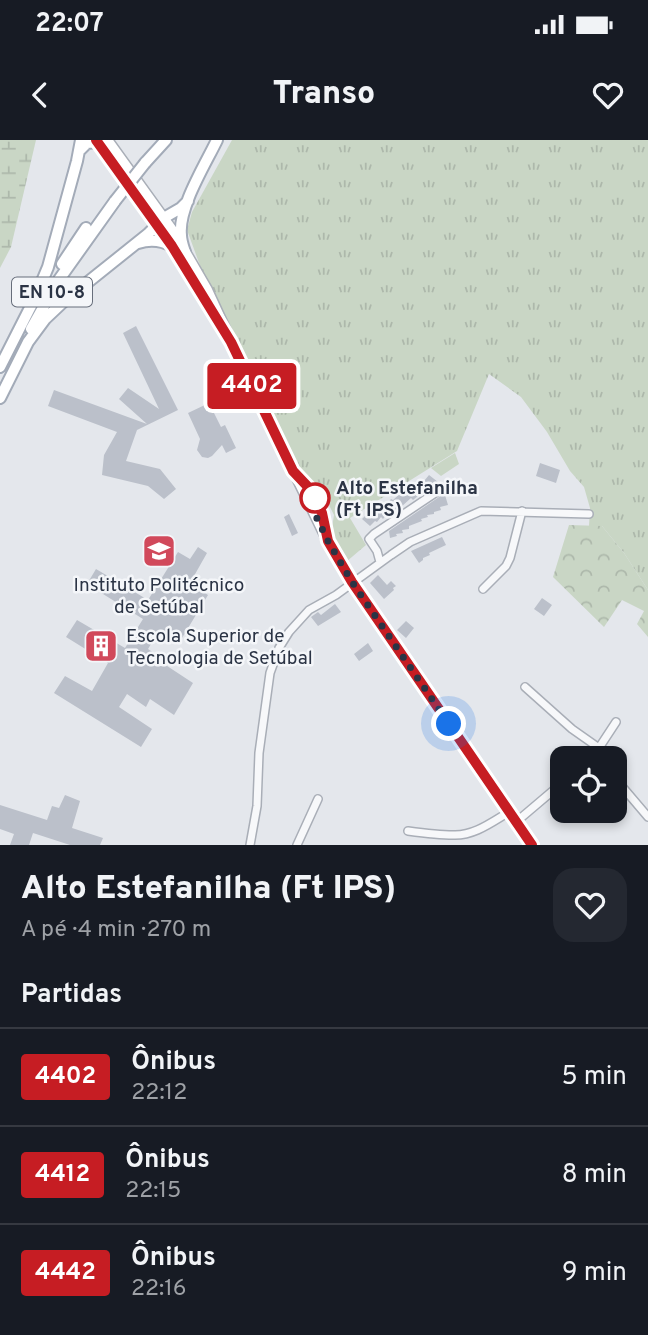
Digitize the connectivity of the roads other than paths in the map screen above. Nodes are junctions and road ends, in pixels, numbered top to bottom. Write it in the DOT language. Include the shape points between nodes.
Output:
graph roads {
  1 [pos="157,140"];
  2 [pos="166,140"];
  3 [pos="217,140"];
  4 [pos="101,141"];
  5 [pos="80,145"];
  6 [pos="143,160"];
  7 [pos="113,198"];
  8 [pos="188,201"];
  9 [pos="159,220"];
  10 [pos="133,246"];
  11 [pos="172,246"];
  12 [pos="185,252"];
  13 [pos="231,342"];
  14 [pos="0,367"];
  15 [pos="0,376"];
  16 [pos="0,391"];
  17 [pos="0,398"];
  18 [pos="438,491"];
  19 [pos="522,512"];
  20 [pos="589,514"];
  21 [pos="380,562"];
  22 [pos="352,582"];
  23 [pos="483,589"];
  24 [pos="525,687"];
  25 [pos="616,722"];
  26 [pos="588,746"];
  27 [pos="601,746"];
  28 [pos="627,792"];
  29 [pos="550,793"];
  30 [pos="318,799"];
  31 [pos="509,812"];
  32 [pos="648,817"];
  33 [pos="516,822"];
  34 [pos="408,831"];
  35 [pos="250,845"];
  36 [pos="297,845"];
  37 [pos="532,845"];
  1 -- 6 [label="main road"];
  2 -- 6 [label="main road"];
  3 -- 8 [label="main road"];
  4 -- 5 [label="main road"];
  4 -- 9 [label="main road"];
  5 -- 14 [label="main road" via="48,267"];
  6 -- 7 [label="main road, bridge"];
  7 -- 15 [label="main road, EN 10-8" via="47,287"];
  7 -- 16 [label="main road, EN 10-8" via="43,307"];
  8 -- 9 [label="main road"];
  8 -- 12 [label="main road" via="181,225"];
  9 -- 10 [label="main road"];
  9 -- 11 [label="main road"];
  9 -- 12 [label="main road"];
  10 -- 11 [label="main road" via="153,240"];
  10 -- 17 [label="main road" via="45,319"];
  11 -- 13 [label="main road"];
  12 -- 13 [label="main road"];
  13 -- 22 [label="main road"];
  18 -- 21 [label="street" via="369,540"];
  19 -- 20 [label="street"];
  19 -- 21 [label="street" via="481,510 410,542"];
  19 -- 23 [label="street" via="506,566"];
  21 -- 22 [label="street"];
  22 -- 31 [label="main road"];
  22 -- 35 [label="street" via="309,610 279,648 264,712"];
  24 -- 26 [label="street"];
  25 -- 27 [label="street"];
  28 -- 32 [label="street"];
  29 -- 33 [label="street"];
  30 -- 36 [label="street"];
  31 -- 33 [label="main road"];
  31 -- 34 [label="street" via="455,836"];
  33 -- 37 [label="main road"];
}
